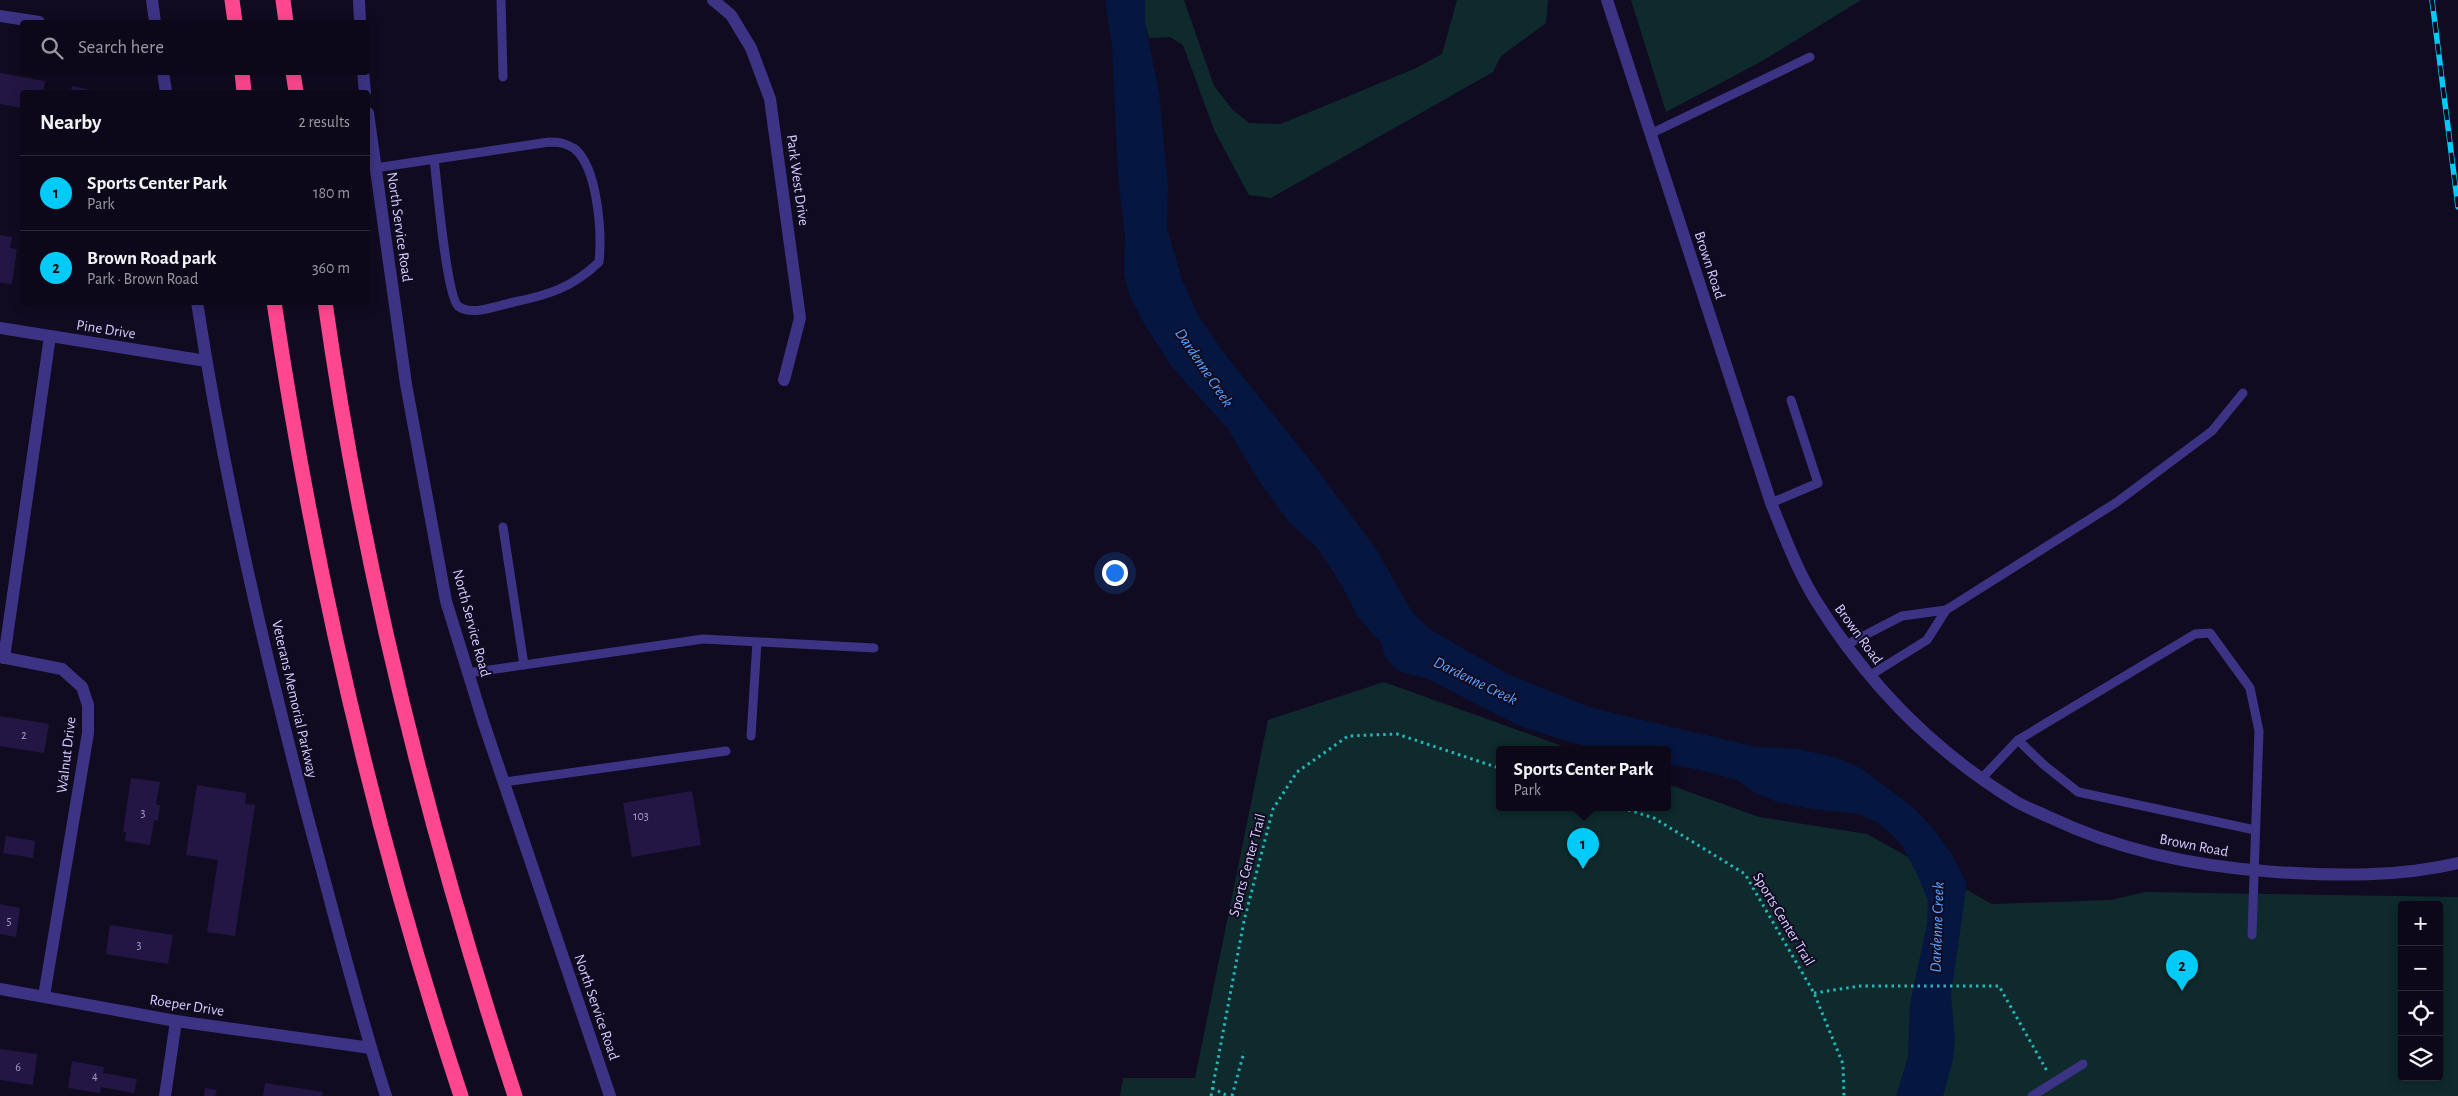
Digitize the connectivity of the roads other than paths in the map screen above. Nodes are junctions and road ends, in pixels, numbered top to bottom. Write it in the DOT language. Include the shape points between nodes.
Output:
graph roads {
  1 [pos="152,0"];
  2 [pos="232,0"];
  3 [pos="283,0"];
  4 [pos="358,0"];
  5 [pos="501,0"];
  6 [pos="713,0"];
  7 [pos="1606,0"];
  8 [pos="0,16"];
  9 [pos="26,20"];
  10 [pos="155,20"];
  11 [pos="235,20"];
  12 [pos="286,20"];
  13 [pos="360,20"];
  14 [pos="1810,57"];
  15 [pos="163,75"];
  16 [pos="242,75"];
  17 [pos="293,75"];
  18 [pos="364,75"];
  19 [pos="503,77"];
  20 [pos="166,90"];
  21 [pos="244,90"];
  22 [pos="296,90"];
  23 [pos="365,90"];
  24 [pos="370,129"];
  25 [pos="1650,134"];
  26 [pos="434,159"];
  27 [pos="375,168"];
  28 [pos="197,305"];
  29 [pos="274,305"];
  30 [pos="325,305"];
  31 [pos="0,328"];
  32 [pos="50,336"];
  33 [pos="206,361"];
  34 [pos="784,380"];
  35 [pos="2243,393"];
  36 [pos="1791,400"];
  37 [pos="1771,503"];
  38 [pos="503,527"];
  39 [pos="1946,610"];
  40 [pos="757,642"];
  41 [pos="1846,645"];
  42 [pos="874,648"];
  43 [pos="2,657"];
  44 [pos="524,665"];
  45 [pos="468,674"];
  46 [pos="1869,676"];
  47 [pos="752,736"];
  48 [pos="2018,740"];
  49 [pos="726,751"];
  50 [pos="1982,778"];
  51 [pos="504,782"];
  52 [pos="2255,830"];
  53 [pos="2458,863"];
  54 [pos="2253,870"];
  55 [pos="2252,935"];
  56 [pos="0,989"];
  57 [pos="44,996"];
  58 [pos="176,1021"];
  59 [pos="370,1048"];
  60 [pos="2084,1064"];
  61 [pos="165,1096"];
  62 [pos="386,1096"];
  63 [pos="461,1096"];
  64 [pos="515,1096"];
  65 [pos="610,1096"];
  66 [pos="2032,1096"];
  1 -- 10 [label="street"];
  2 -- 11 [label="highway"];
  3 -- 12 [label="highway"];
  4 -- 13 [label="street"];
  5 -- 19 [label="lane"];
  6 -- 34 [label="street, Park West Drive" via="731,15 752,48 770,99 800,318"];
  7 -- 25 [label="street, Brown Road"];
  8 -- 9 [label="street"];
  14 -- 25 [label="lane"];
  15 -- 20 [label="street"];
  16 -- 21 [label="highway"];
  17 -- 22 [label="highway"];
  18 -- 23 [label="street"];
  24 -- 27 [label="street, North Service Road"];
  25 -- 37 [label="street, Brown Road"];
  26 -- 26 [label="lane" via="563,142 581,156 593,187 601,243 599,262 582,278 547,295 482,309 469,310 459,306 453,298 449,277"];
  26 -- 27 [label="lane"];
  27 -- 45 [label="street, North Service Road" via="406,384 446,601"];
  28 -- 33 [label="street, Veterans Memorial Parkway"];
  29 -- 63 [label="highway" via="300,467 347,692 404,915"];
  30 -- 64 [label="highway" via="345,432 392,665 447,878"];
  31 -- 32 [label="street, Pine Drive"];
  32 -- 33 [label="street, Pine Drive"];
  32 -- 43 [label="street, Walnut Drive"];
  33 -- 59 [label="street, Veterans Memorial Parkway" via="295,774"];
  35 -- 39 [label="lane" via="2212,432 2117,502"];
  36 -- 37 [label="lane" via="1818,483"];
  37 -- 41 [label="street, Brown Road" via="1817,602"];
  38 -- 44 [label="lane"];
  39 -- 41 [label="lane" via="1902,616"];
  39 -- 46 [label="lane" via="1927,640"];
  40 -- 42 [label="lane"];
  40 -- 44 [label="lane" via="703,639"];
  40 -- 47 [label="lane"];
  41 -- 46 [label="street, Brown Road"];
  43 -- 57 [label="street, Walnut Drive" via="62,669 82,687 88,705 88,733"];
  44 -- 45 [label="lane"];
  45 -- 51 [label="street, North Service Road"];
  46 -- 50 [label="street, Brown Road" via="1906,717"];
  48 -- 50 [label="lane"];
  48 -- 52 [label="lane" via="2078,792"];
  48 -- 52 [label="lane" via="2195,634 2210,633 2250,688 2259,731"];
  49 -- 51 [label="lane"];
  50 -- 54 [label="street, Brown Road" via="2016,802 2070,827 2125,847 2183,861"];
  51 -- 65 [label="street, North Service Road"];
  52 -- 54 [label="lane"];
  53 -- 54 [label="street, Brown Road" via="2399,873 2306,874"];
  54 -- 55 [label="lane"];
  56 -- 57 [label="street, Roeper Drive"];
  57 -- 58 [label="street, Roeper Drive"];
  58 -- 59 [label="street, Roeper Drive"];
  58 -- 61 [label="street"];
  59 -- 62 [label="street, Veterans Memorial Parkway"];
  60 -- 66 [label="lane"];
}
